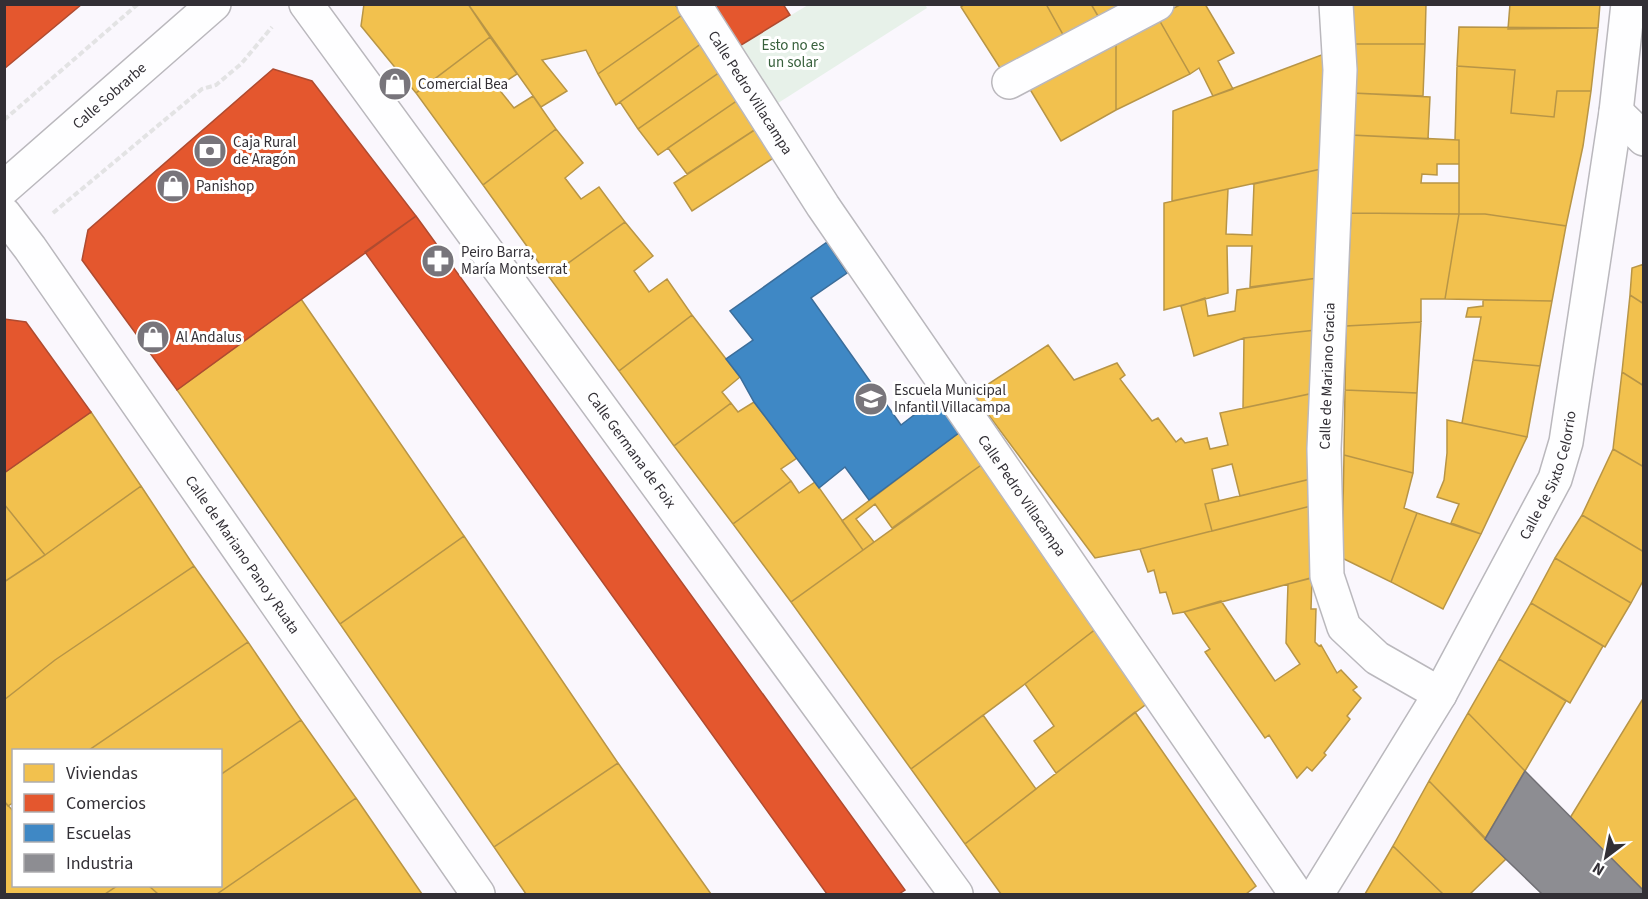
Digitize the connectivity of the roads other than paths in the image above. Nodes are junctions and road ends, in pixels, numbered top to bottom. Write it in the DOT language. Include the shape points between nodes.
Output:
graph roads {
  1 [pos="214,4"];
  2 [pos="306,4"];
  3 [pos="694,4"];
  4 [pos="1157,4"];
  5 [pos="1336,4"];
  6 [pos="1628,4"];
  7 [pos="1009,82"];
  8 [pos="1616,112"];
  9 [pos="1644,139"];
  10 [pos="4,188"];
  11 [pos="4,214"];
  12 [pos="1440,694"];
  13 [pos="478,894"];
  14 [pos="956,894"];
  15 [pos="1296,894"];
  16 [pos="1317,894"];
  1 -- 10 [label="street, Calle Sobrarbe"];
  2 -- 14 [label="street, Calle Germana de Foix"];
  3 -- 15 [label="street, Calle Pedro Villacampa" via="823,206"];
  4 -- 7 [label="street"];
  5 -- 12 [label="street, Calle de Mariano Gracia" via="1340,70 1324,449 1327,576 1344,627 1377,658"];
  6 -- 8 [label="street, Calle de Sixto Celorrio"];
  8 -- 9 [label="street"];
  8 -- 12 [label="street, Calle de Sixto Celorrio" via="1566,442 1555,480"];
  11 -- 13 [label="street, Calle de Mariano Pano y Ruata"];
  12 -- 16 [label="street, Calle de Sixto Celorrio"];
}
